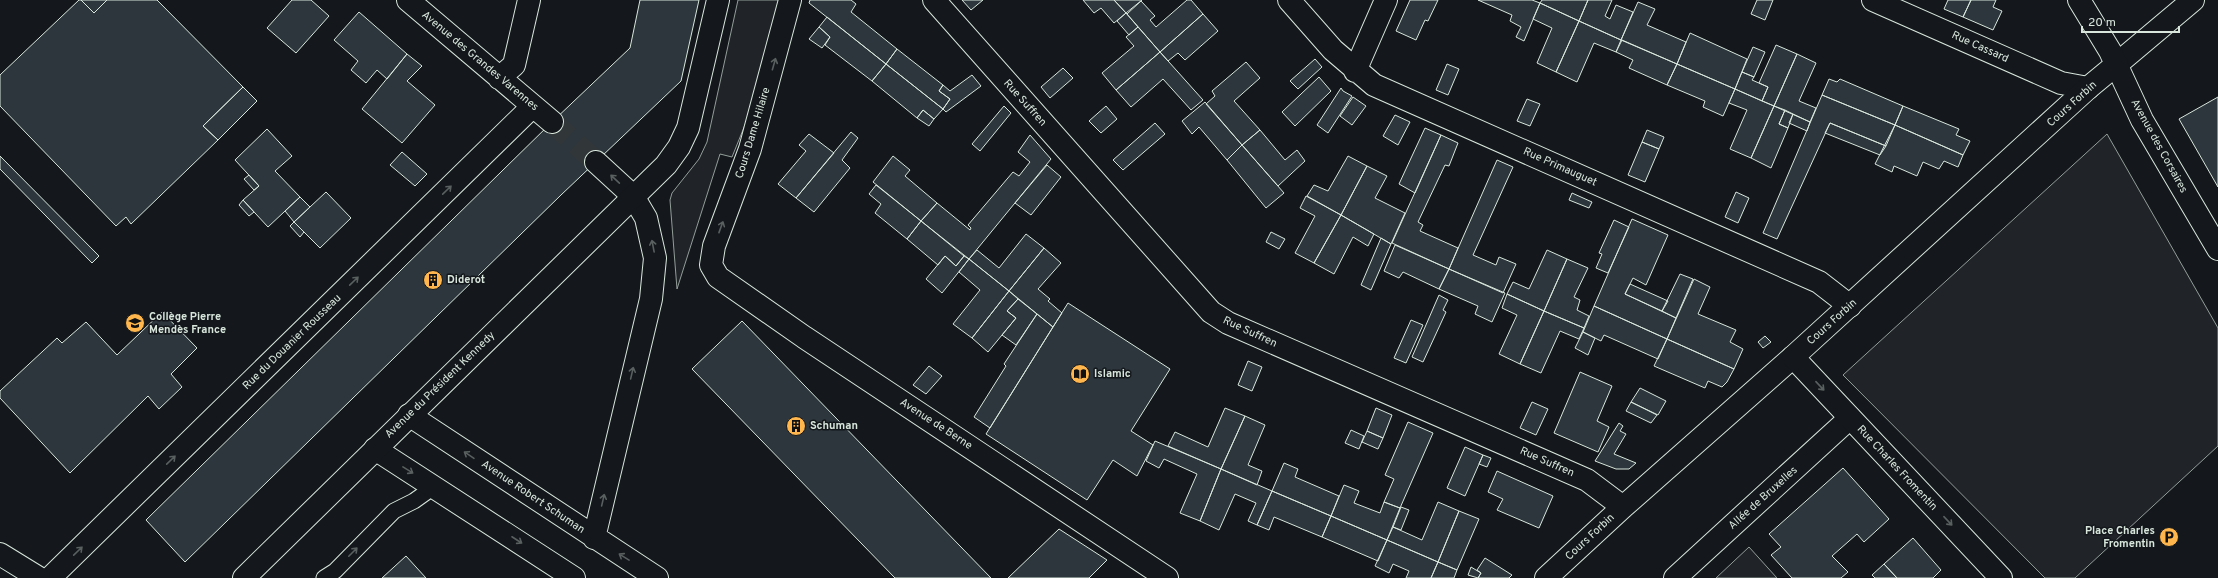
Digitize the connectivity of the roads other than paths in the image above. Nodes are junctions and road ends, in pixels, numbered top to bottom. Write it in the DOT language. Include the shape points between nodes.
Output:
graph roads {
  1 [pos="408,0"];
  2 [pos="528,0"];
  3 [pos="718,0"];
  4 [pos="790,0"];
  5 [pos="934,0"];
  6 [pos="1289,0"];
  7 [pos="1386,0"];
  8 [pos="1873,0"];
  9 [pos="2079,0"];
  10 [pos="2193,0"];
  11 [pos="2117,64"];
  12 [pos="1355,71"];
  13 [pos="499,78"];
  14 [pos="2088,88"];
  15 [pos="533,106"];
  16 [pos="552,122"];
  17 [pos="596,162"];
  18 [pos="633,196"];
  19 [pos="2218,249"];
  20 [pos="711,265"];
  21 [pos="1850,306"];
  22 [pos="1793,357"];
  23 [pos="409,415"];
  24 [pos="1850,418"];
  25 [pos="375,449"];
  26 [pos="435,486"];
  27 [pos="1623,507"];
  28 [pos="594,538"];
  29 [pos="0,554"];
  30 [pos="248,577"];
  31 [pos="38,578"];
  32 [pos="50,578"];
  33 [pos="324,578"];
  34 [pos="574,578"];
  35 [pos="657,578"];
  36 [pos="1168,578"];
  37 [pos="1546,578"];
  38 [pos="1675,578"];
  39 [pos="2001,578"];
  1 -- 13 [label="street, Avenue des Grandes Varennes"];
  2 -- 13 [label="street" via="514,65"];
  3 -- 18 [label="street" via="688,128 666,165"];
  20 -- 4 [label="street, Cours Dame Hilaire, one-way" via="714,246 750,149"];
  5 -- 27 [label="street, Rue Suffren" via="1211,312 1228,323 1587,480"];
  6 -- 12 [label="street, Rue Primauguet"];
  7 -- 12 [label="street"];
  8 -- 14 [label="street, Rue Cassard" via="2061,83"];
  9 -- 11 [label="street, Avenue des Corsaires"];
  10 -- 11 [label="street, Cours Forbin"];
  11 -- 14 [label="street, Cours Forbin"];
  11 -- 19 [label="street, Avenue des Corsaires" via="2142,120"];
  12 -- 21 [label="street, Rue Primauguet" via="1374,85 1819,282"];
  13 -- 15 [label="street, Avenue des Grandes Varennes"];
  14 -- 21 [label="street, Cours Forbin"];
  15 -- 16 [label="street, Avenue des Grandes Varennes"];
  32 -- 15 [label="street, Rue du Douanier Rousseau, one-way"];
  18 -- 17 [label="street, one-way"];
  18 -- 23 [label="street, Avenue du Président Kennedy"];
  28 -- 18 [label="street, one-way" via="651,299 655,258 646,218"];
  20 -- 36 [label="street, Avenue de Berne" via="718,277 804,337"];
  21 -- 22 [label="street, Cours Forbin"];
  22 -- 24 [label="street, Rue Charles Fromentin, one-way"];
  22 -- 27 [label="street, Cours Forbin"];
  23 -- 25 [label="street, Avenue du Président Kennedy"];
  28 -- 23 [label="street, Avenue Robert Schuman, one-way"];
  24 -- 38 [label="street, Allée de Bruxelles"];
  24 -- 39 [label="street, Rue Charles Fromentin, one-way"];
  25 -- 26 [label="street, one-way"];
  25 -- 30 [label="street, Avenue du Président Kennedy"];
  33 -- 26 [label="lane, one-way" via="335,571 394,511"];
  26 -- 34 [label="street, one-way"];
  27 -- 37 [label="street, Cours Forbin"];
  35 -- 28 [label="street, Avenue Robert Schuman, one-way"];
  29 -- 31 [label="street"];
}
